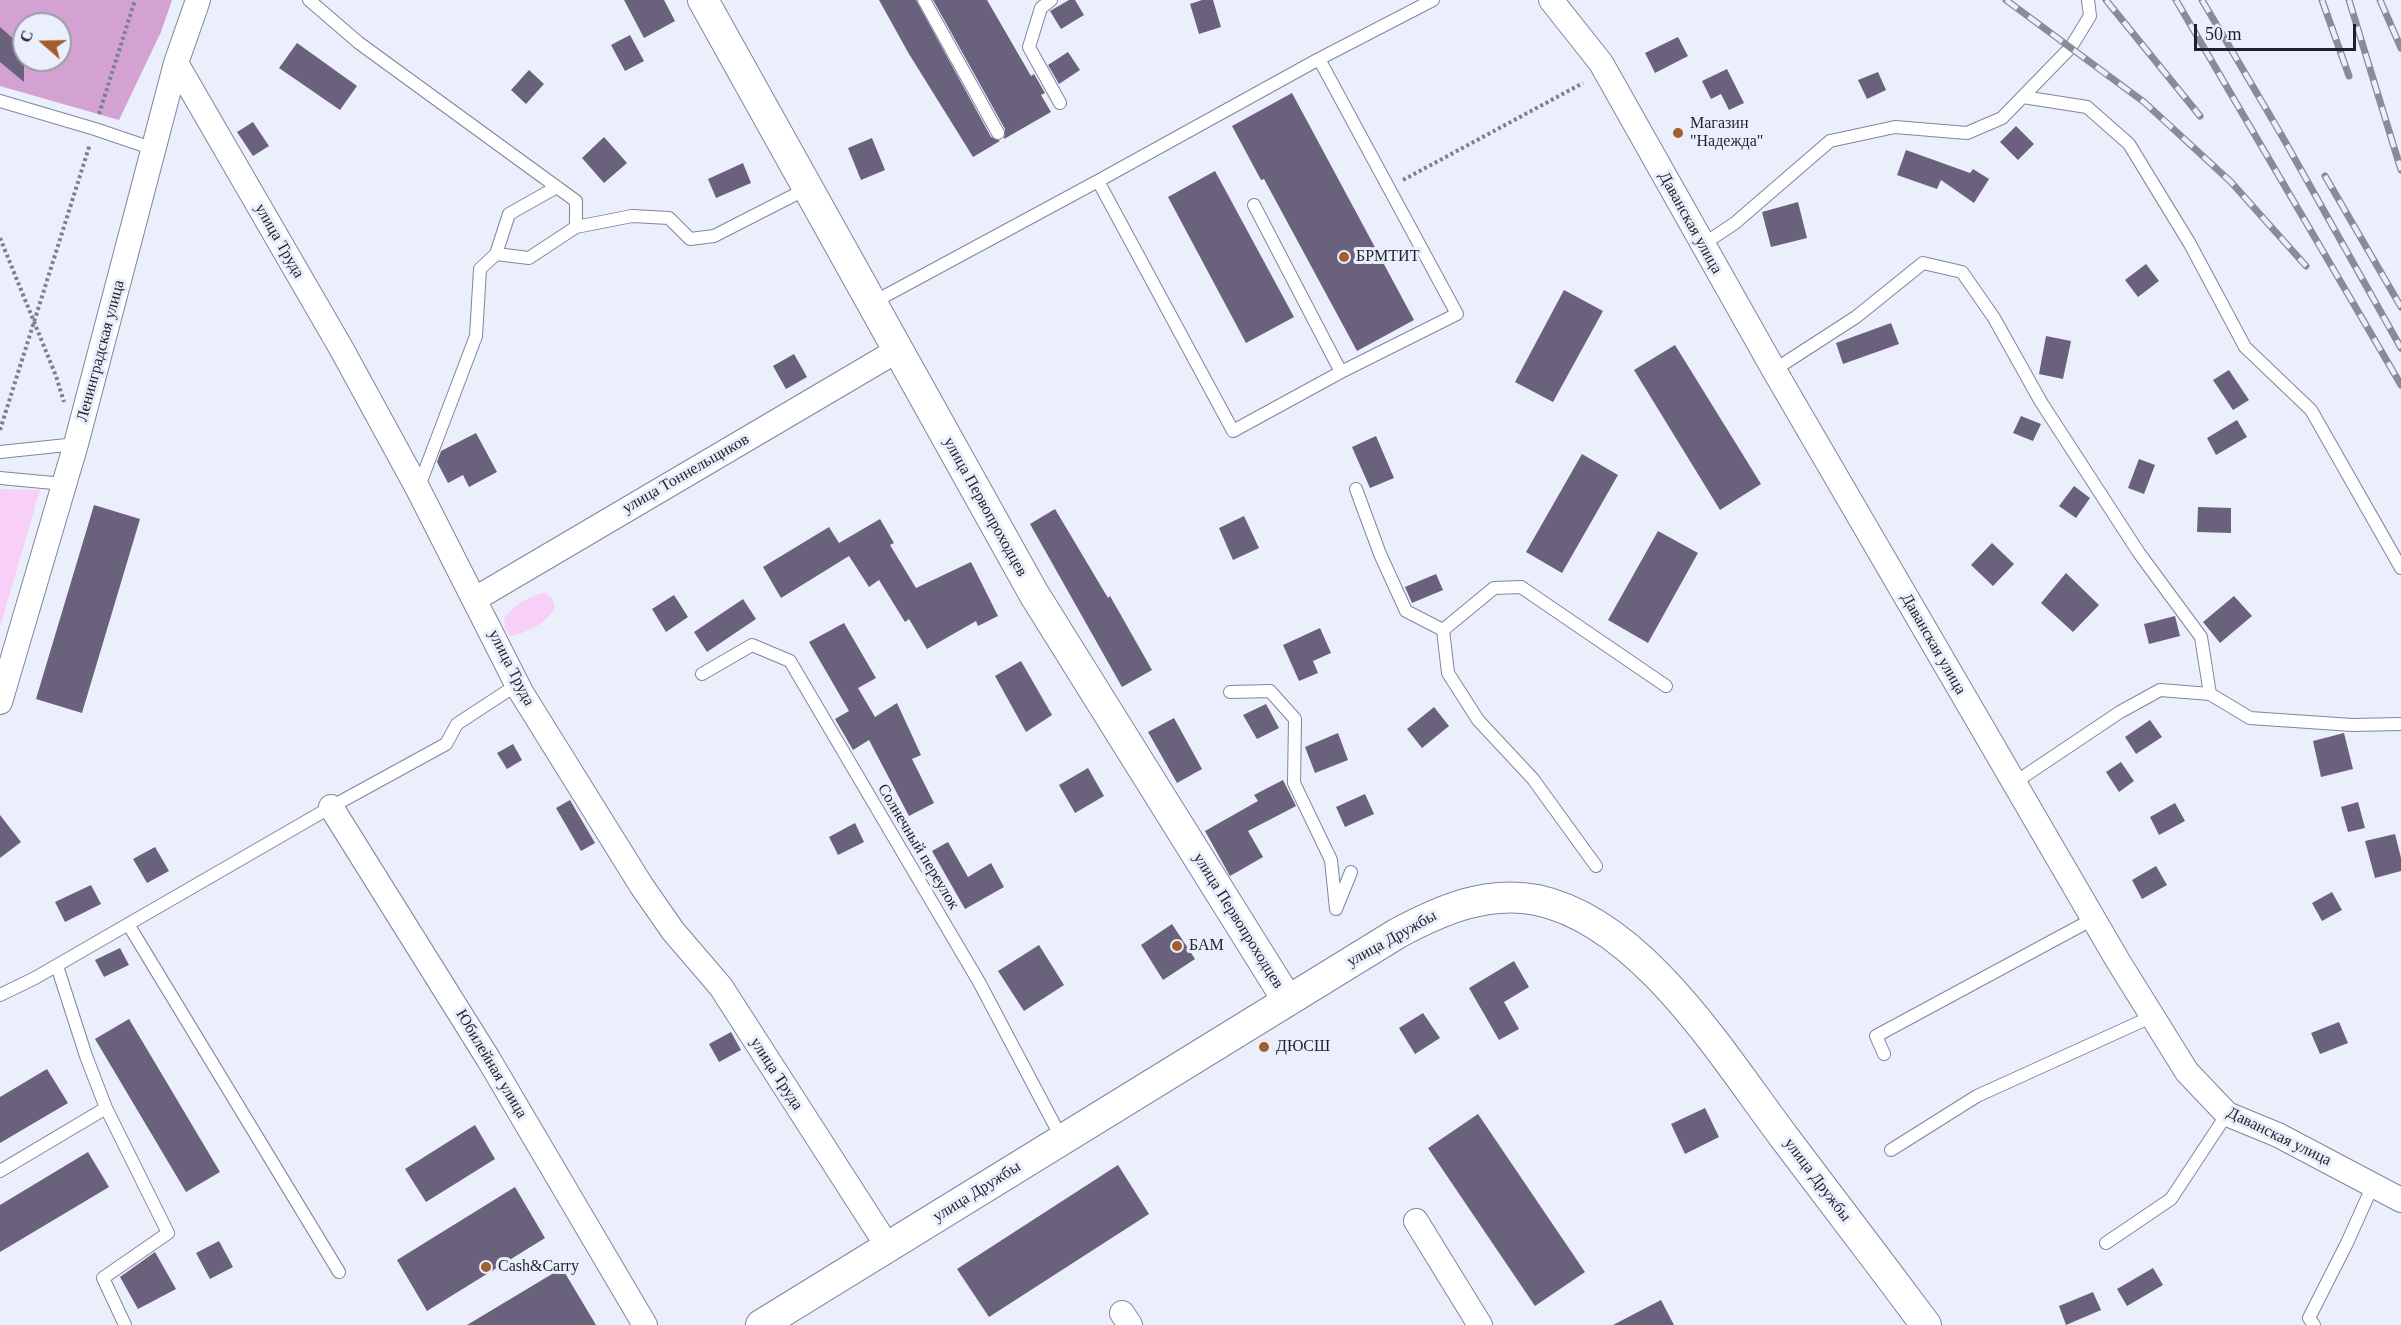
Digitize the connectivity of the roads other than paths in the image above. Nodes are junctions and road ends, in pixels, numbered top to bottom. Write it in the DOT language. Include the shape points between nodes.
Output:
graph roads {
  1 [pos="198,0"];
  2 [pos="309,0"];
  3 [pos="703,0"];
  4 [pos="924,0"];
  5 [pos="1051,0"];
  6 [pos="1433,0"];
  7 [pos="1551,0"];
  8 [pos="2088,0"];
  9 [pos="1319,60"];
  10 [pos="176,63"];
  11 [pos="2023,97"];
  12 [pos="0,101"];
  13 [pos="1060,103"];
  14 [pos="998,133"];
  15 [pos="154,149"];
  16 [pos="1098,181"];
  17 [pos="557,187"];
  18 [pos="808,188"];
  19 [pos="1254,205"];
  20 [pos="576,227"];
  21 [pos="1702,245"];
  22 [pos="496,254"];
  23 [pos="872,303"];
  24 [pos="898,350"];
  25 [pos="1774,370"];
  26 [pos="1341,372"];
  27 [pos="76,444"];
  28 [pos="0,453"];
  29 [pos="0,478"];
  30 [pos="64,484"];
  31 [pos="418,489"];
  32 [pos="1356,489"];
  33 [pos="2401,568"];
  34 [pos="475,598"];
  35 [pos="1443,630"];
  36 [pos="702,674"];
  37 [pos="518,684"];
  38 [pos="1666,686"];
  39 [pos="1230,692"];
  40 [pos="2210,694"];
  41 [pos="0,702"];
  42 [pos="2401,724"];
  43 [pos="2014,783"];
  44 [pos="331,807"];
  45 [pos="1596,866"];
  46 [pos="1351,872"];
  47 [pos="2093,919"];
  48 [pos="128,924"];
  49 [pos="57,966"];
  50 [pos="0,995"];
  51 [pos="1288,1001"];
  52 [pos="2151,1017"];
  53 [pos="1884,1054"];
  54 [pos="106,1108"];
  55 [pos="2227,1114"];
  56 [pos="1062,1139"];
  57 [pos="1891,1150"];
  58 [pos="0,1171"];
  59 [pos="2373,1185"];
  60 [pos="2401,1200"];
  61 [pos="1416,1221"];
  62 [pos="2106,1243"];
  63 [pos="888,1247"];
  64 [pos="339,1272"];
  65 [pos="125,1325"];
  66 [pos="645,1325"];
  67 [pos="761,1325"];
  68 [pos="1480,1325"];
  69 [pos="1926,1325"];
  70 [pos="2314,1325"];
  1 -- 10 [label="street, Ленинградская улица"];
  2 -- 17 [label="lane" via="358,43"];
  3 -- 18 [label="street, улица Первопроходцев"];
  4 -- 14 [label="lane"];
  5 -- 13 [label="lane" via="1041,8 1029,46"];
  6 -- 9 [label="lane"];
  7 -- 21 [label="street, Даванская улица" via="1601,63"];
  8 -- 11 [label="lane" via="2090,16 2071,47"];
  9 -- 16 [label="lane"];
  9 -- 26 [label="lane" via="1457,314"];
  10 -- 15 [label="street, Ленинградская улица"];
  10 -- 31 [label="street, улица Труда"];
  11 -- 21 [label="lane" via="2002,118 1967,133 1895,127 1830,141 1735,223"];
  11 -- 33 [label="lane" via="2087,107 2129,144 2190,244 2245,347 2311,410"];
  12 -- 15 [label="lane"];
  15 -- 27 [label="street, Ленинградская улица"];
  16 -- 23 [label="lane"];
  16 -- 26 [label="lane" via="1233,430"];
  17 -- 20 [label="lane" via="576,201"];
  17 -- 22 [label="lane" via="509,213"];
  18 -- 20 [label="lane" via="714,236 690,239 669,218 632,216"];
  18 -- 23 [label="street, улица Первопроходцев"];
  19 -- 26 [label="lane"];
  20 -- 22 [label="lane" via="529,258"];
  21 -- 25 [label="street, Даванская улица"];
  22 -- 31 [label="lane" via="480,269 476,336"];
  23 -- 24 [label="street, улица Первопроходцев"];
  24 -- 34 [label="street, улица Тоннельщиков"];
  24 -- 51 [label="street, улица Первопроходцев" via="1034,594"];
  25 -- 40 [label="lane" via="1856,317 1923,263 1962,272 2139,554 2201,637"];
  25 -- 43 [label="street, Даванская улица"];
  27 -- 28 [label="lane"];
  27 -- 30 [label="street, Ленинградская улица"];
  29 -- 30 [label="lane"];
  30 -- 41 [label="street, Ленинградская улица"];
  31 -- 34 [label="street, улица Труда"];
  32 -- 35 [label="lane" via="1406,611"];
  34 -- 37 [label="street, улица Труда"];
  35 -- 38 [label="lane" via="1494,588 1521,587"];
  35 -- 45 [label="lane" via="1448,673 1472,710 1533,780"];
  36 -- 56 [label="lane, Солнечный переулок" via="752,645 790,661 979,982"];
  37 -- 44 [label="lane" via="457,724 446,744"];
  37 -- 63 [label="street, улица Труда" via="641,885 721,987"];
  39 -- 46 [label="lane" via="1270,691 1295,719 1294,783 1331,860 1336,909"];
  40 -- 42 [label="lane" via="2250,718"];
  40 -- 43 [label="lane" via="2160,690"];
  43 -- 47 [label="street, Даванская улица"];
  44 -- 48 [label="lane"];
  44 -- 66 [label="street, Юбилейная улица" via="489,1060"];
  47 -- 52 [label="street, Даванская улица"];
  47 -- 53 [label="lane" via="1876,1036"];
  48 -- 49 [label="lane"];
  48 -- 64 [label="lane"];
  49 -- 50 [label="lane"];
  49 -- 54 [label="lane"];
  51 -- 56 [label="street, улица Дружбы"];
  51 -- 69 [label="street, улица Дружбы" via="1398,933 1459,904 1535,899 1585,917 1626,946 1676,996"];
  52 -- 55 [label="street, Даванская улица" via="2187,1072"];
  52 -- 57 [label="lane" via="1977,1096"];
  54 -- 58 [label="lane"];
  54 -- 65 [label="lane" via="168,1233 103,1278"];
  55 -- 59 [label="street, Даванская улица" via="2278,1135"];
  55 -- 62 [label="lane" via="2171,1199"];
  56 -- 63 [label="street, улица Дружбы"];
  59 -- 60 [label="street, Даванская улица"];
  59 -- 70 [label="lane" via="2309,1318"];
  61 -- 68 [label="street"];
  63 -- 67 [label="street, улица Дружбы"];
}
